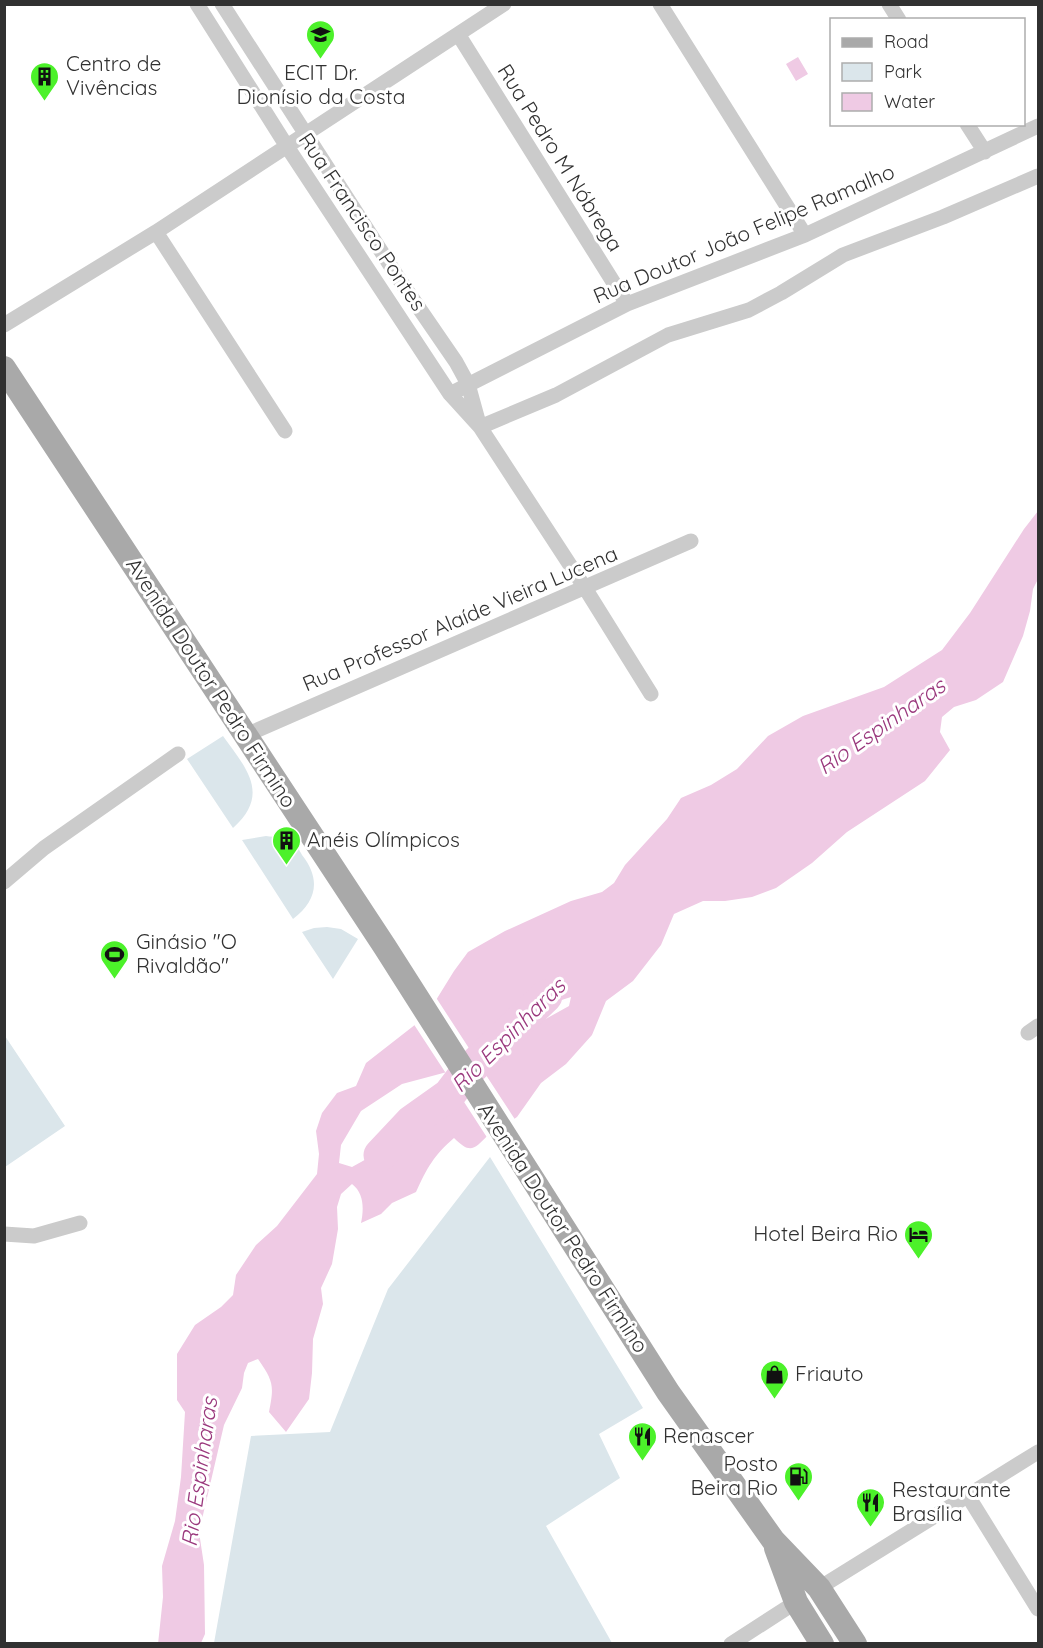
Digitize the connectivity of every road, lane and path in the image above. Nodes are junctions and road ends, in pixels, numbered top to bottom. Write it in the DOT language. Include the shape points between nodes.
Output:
graph roads {
  1 [pos="198,4"];
  2 [pos="222,4"];
  3 [pos="504,4"];
  4 [pos="660,4"];
  5 [pos="890,4"];
  6 [pos="898,18"];
  7 [pos="458,34"];
  8 [pos="968,126"];
  9 [pos="1038,126"];
  10 [pos="306,133"];
  11 [pos="286,145"];
  12 [pos="985,152"];
  13 [pos="1038,176"];
  14 [pos="156,232"];
  15 [pos="805,235"];
  16 [pos="627,304"];
  17 [pos="4,325"];
  18 [pos="4,368"];
  19 [pos="468,384"];
  20 [pos="450,394"];
  21 [pos="480,427"];
  22 [pos="285,431"];
  23 [pos="691,541"];
  24 [pos="585,588"];
  25 [pos="651,694"];
  26 [pos="246,735"];
  27 [pos="178,754"];
  28 [pos="4,882"];
  29 [pos="80,1223"];
  30 [pos="6,1239"];
  31 [pos="1038,1452"];
  32 [pos="968,1496"];
  33 [pos="773,1540"];
  34 [pos="819,1588"];
  35 [pos="796,1602"];
  36 [pos="1038,1609"];
  37 [pos="731,1644"];
  38 [pos="822,1644"];
  39 [pos="855,1644"];
  1 -- 11 [label="street, Rua Francisco Pontes"];
  2 -- 10 [label="street, Rua Francisco Pontes"];
  3 -- 7 [label="street"];
  4 -- 15 [label="street"];
  5 -- 6 [label="street"];
  7 -- 10 [label="street"];
  7 -- 16 [label="street, Rua Pedro M Nóbrega"];
  8 -- 12 [label="street"];
  9 -- 12 [label="street, Rua Doutor João Felipe Ramalho"];
  10 -- 11 [label="street"];
  10 -- 19 [label="street, Rua Francisco Pontes"];
  11 -- 14 [label="street"];
  11 -- 20 [label="street, Rua Francisco Pontes"];
  12 -- 15 [label="street, Rua Doutor João Felipe Ramalho"];
  13 -- 21 [label="street" via="843,255 749,310 668,335 556,395"];
  14 -- 17 [label="street"];
  14 -- 22 [label="street"];
  15 -- 16 [label="street, Rua Doutor João Felipe Ramalho"];
  16 -- 19 [label="street, Rua Doutor João Felipe Ramalho"];
  18 -- 26 [label="main road, Avenida Doutor Pedro Firmino"];
  19 -- 20 [label="street, Rua Doutor João Felipe Ramalho"];
  19 -- 21 [label="street, Rua Francisco Pontes"];
  20 -- 21 [label="street, Rua Francisco Pontes"];
  21 -- 24 [label="street, Rua Francisco Pontes"];
  23 -- 24 [label="street, Rua Professor Alaíde Vieira Lucena"];
  24 -- 25 [label="street, Rua Francisco Pontes"];
  24 -- 26 [label="street, Rua Professor Alaíde Vieira Lucena"];
  26 -- 33 [label="main road, Avenida Doutor Pedro Firmino" via="668,1392"];
  27 -- 28 [label="street" via="44,848"];
  29 -- 30 [label="street"];
  31 -- 32 [label="street"];
  32 -- 34 [label="street"];
  32 -- 36 [label="street"];
  33 -- 34 [label="main road, Avenida Doutor Pedro Firmino"];
  33 -- 35 [label="main road, Avenida Doutor Pedro Firmino"];
  34 -- 39 [label="main road, Avenida Doutor Pedro Firmino"];
  35 -- 37 [label="street"];
  35 -- 38 [label="main road, Avenida Doutor Pedro Firmino"];
}
